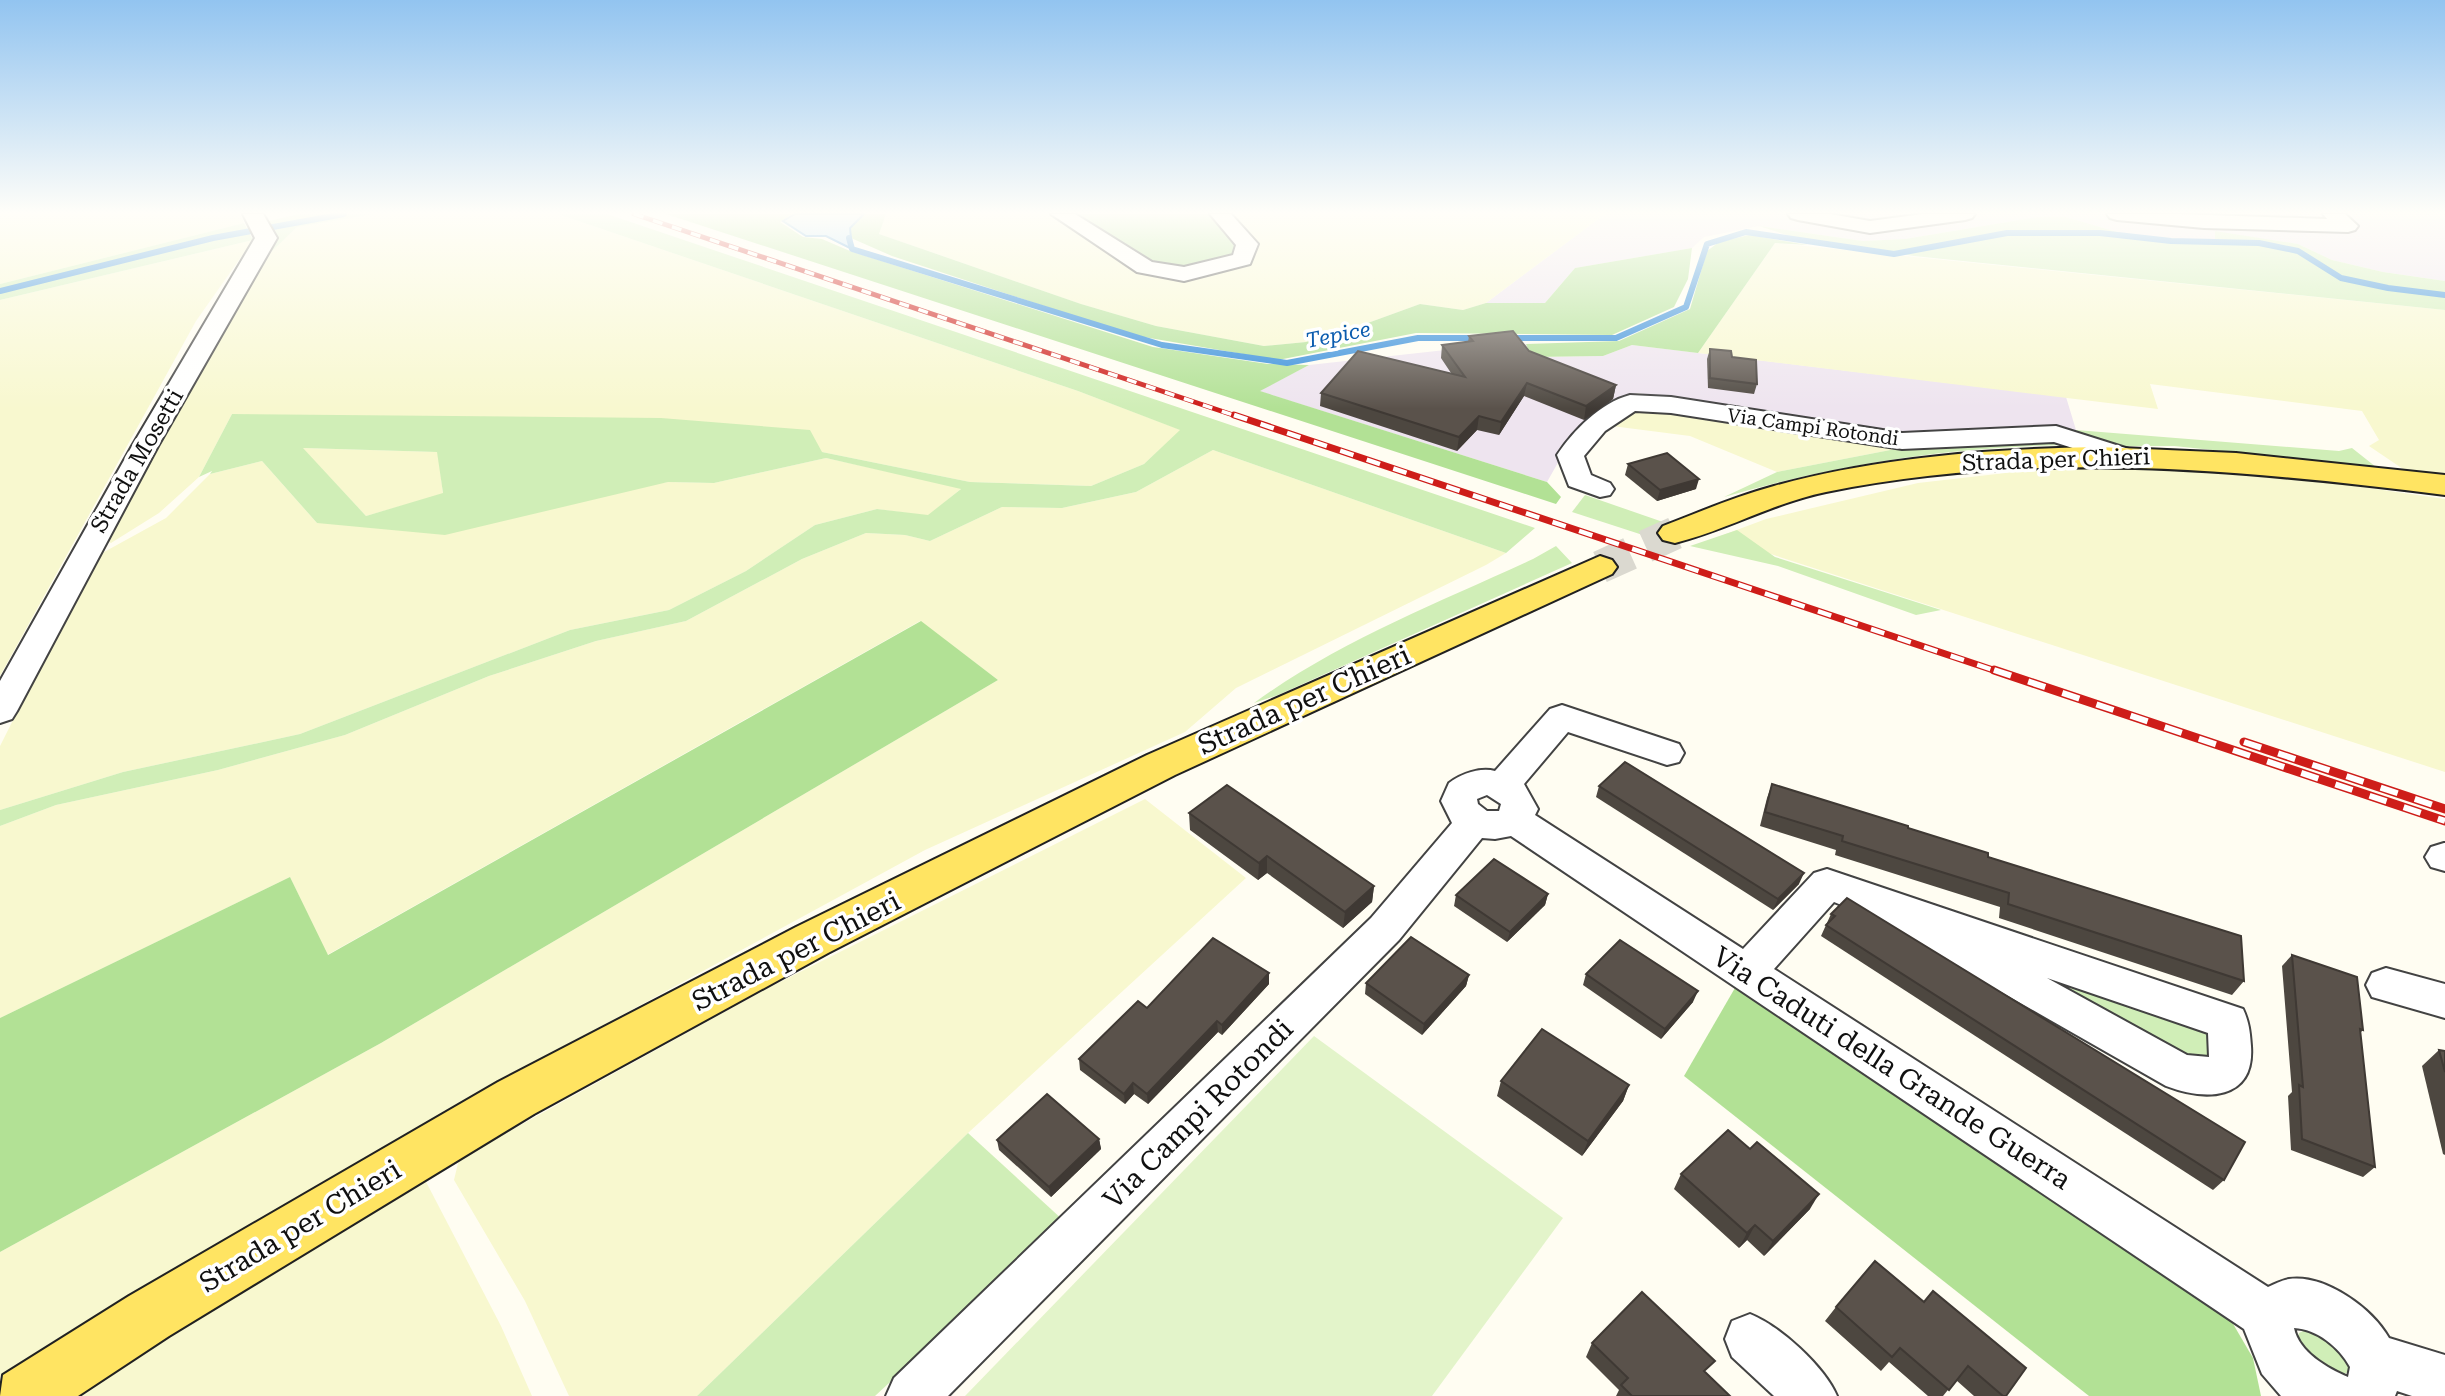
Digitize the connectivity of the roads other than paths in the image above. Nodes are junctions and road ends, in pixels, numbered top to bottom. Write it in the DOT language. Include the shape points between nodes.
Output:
graph roads {
  1 [pos="232,279"];
  2 [pos="2122,456"];
  3 [pos="2445,485"];
  4 [pos="1600,489"];
  5 [pos="1675,533"];
  6 [pos="1600,567"];
  7 [pos="0,710"];
  8 [pos="1667,753"];
  9 [pos="1497,809"];
  10 [pos="1882,905"];
  11 [pos="1746,973"];
  12 [pos="2386,985"];
  13 [pos="2445,1001"];
  14 [pos="2270,1317"];
  15 [pos="1750,1339"];
  16 [pos="2445,1381"];
  17 [pos="2342,1387"];
  18 [pos="24,1396"];
  19 [pos="912,1396"];
  20 [pos="1811,1396"];
  1 -- 7 [label="street, Strada Mosetti"];
  2 -- 3 [label="main road, Strada per Chieri" via="2202,458"];
  2 -- 4 [label="street, Via Campi Rotondi" via="2056,434 1902,441 1671,405 1630,403 1596,425 1570,455 1579,480"];
  2 -- 5 [label="main road, Strada per Chieri" via="2017,457 1849,478 1770,497"];
  6 -- 18 [label="main road, Strada per Chieri" via="1161,765 812,940 516,1098 149,1316"];
  8 -- 9 [label="street, Via Campi Rotondi" via="1562,717"];
  9 -- 11 [label="street, Via Caduti della Grande Guerra"];
  9 -- 19 [label="street, Via Campi Rotondi" via="1385,929"];
  10 -- 10 [label="street" via="2228,1021 2231,1065 2215,1077 2181,1073"];
  10 -- 11 [label="street" via="1827,884"];
  11 -- 14 [label="street, Via Caduti della Grande Guerra"];
  12 -- 13 [label="street"];
  14 -- 17 [label="street" via="2268,1328 2278,1355 2290,1370"];
  14 -- 17 [label="street" via="2288,1303 2319,1308 2351,1328"];
  15 -- 20 [label="street"];
  16 -- 17 [label="street"];
}
